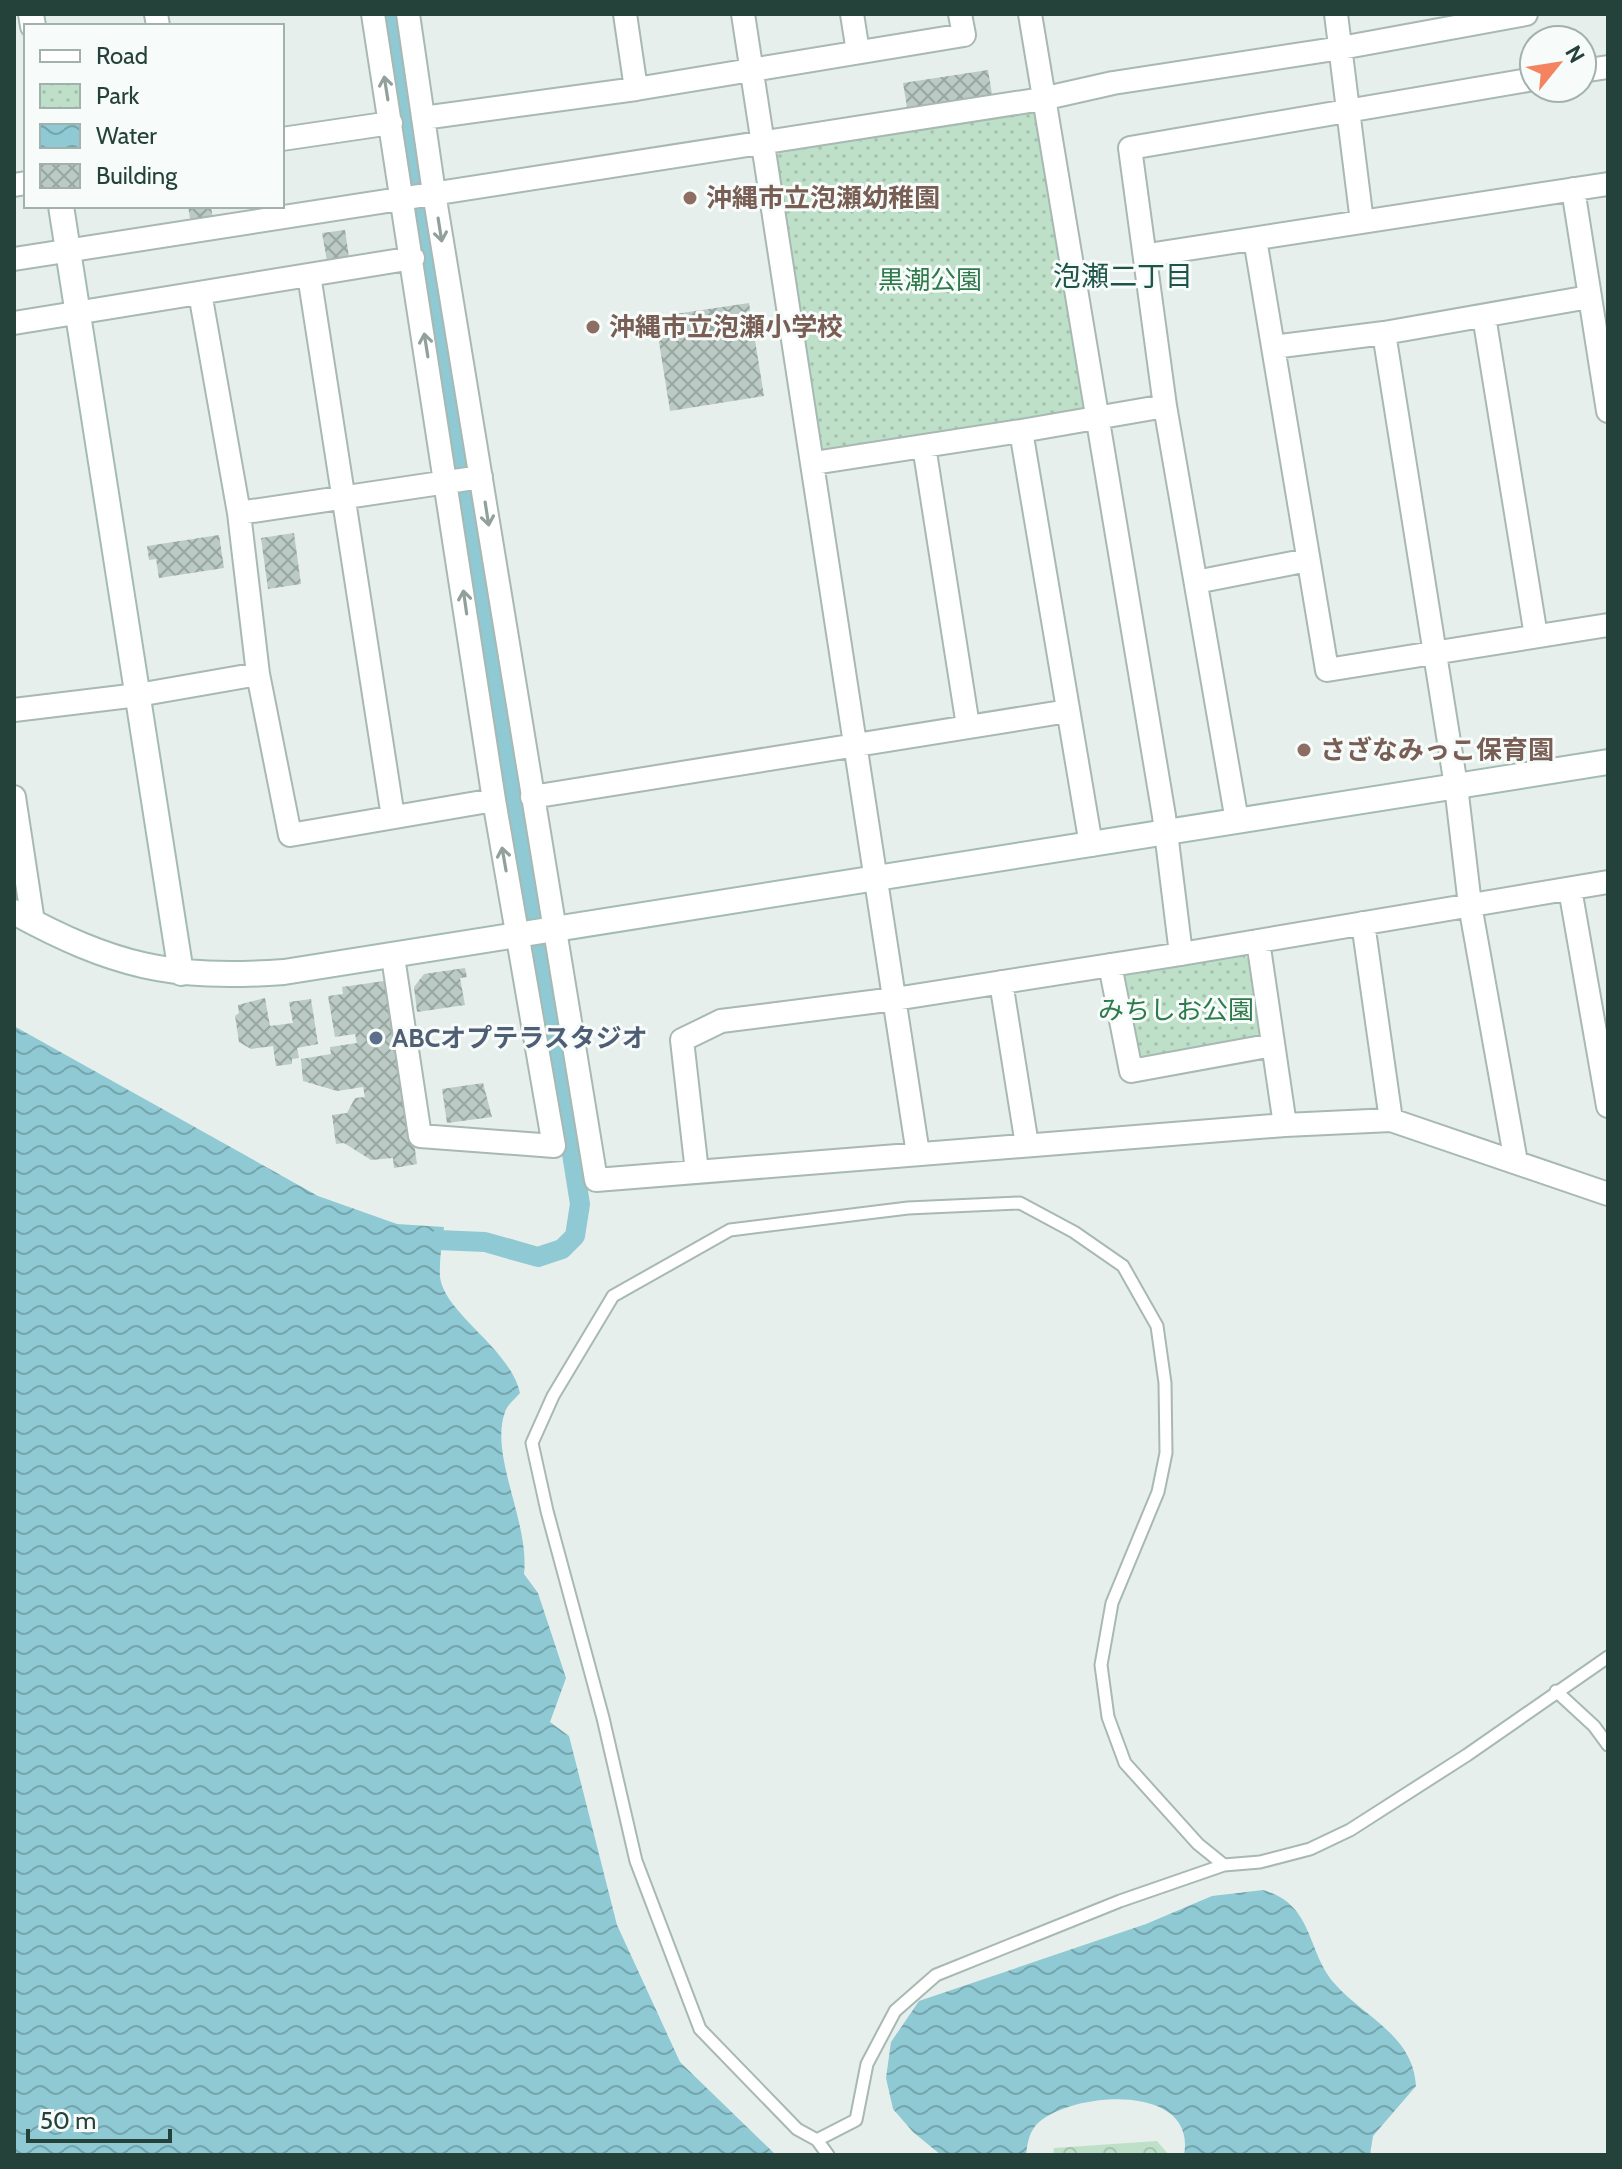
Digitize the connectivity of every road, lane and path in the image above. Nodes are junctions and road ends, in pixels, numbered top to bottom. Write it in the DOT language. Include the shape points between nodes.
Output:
graph roads {
  1 [pos="373,14"];
  2 [pos="408,14"];
  3 [pos="625,14"];
  4 [pos="743,14"];
  5 [pos="852,14"];
  6 [pos="960,14"];
  7 [pos="1030,14"];
  8 [pos="1336,14"];
  9 [pos="1526,14"];
  10 [pos="1341,48"];
  11 [pos="858,52"];
  12 [pos="751,70"];
  13 [pos="1518,82"];
  14 [pos="636,89"];
  15 [pos="1042,99"];
  16 [pos="1349,110"];
  17 [pos="423,118"];
  18 [pos="391,123"];
  19 [pos="284,139"];
  20 [pos="760,144"];
  21 [pos="1608,184"];
  22 [pos="1573,189"];
  23 [pos="434,193"];
  24 [pos="404,198"];
  25 [pos="61,208"];
  26 [pos="1362,222"];
  27 [pos="1255,239"];
  28 [pos="68,250"];
  29 [pos="1148,255"];
  30 [pos="413,258"];
  31 [pos="14,259"];
  32 [pos="309,275"];
  33 [pos="200,293"];
  34 [pos="1589,297"];
  35 [pos="78,313"];
  36 [pos="1484,316"];
  37 [pos="14,323"];
  38 [pos="1384,333"];
  39 [pos="1273,347"];
  40 [pos="1165,406"];
  41 [pos="1608,411"];
  42 [pos="1095,417"];
  43 [pos="1021,431"];
  44 [pos="924,446"];
  45 [pos="814,463"];
  46 [pos="481,477"];
  47 [pos="446,481"];
  48 [pos="344,497"];
  49 [pos="239,513"];
  50 [pos="1308,560"];
  51 [pos="1196,582"];
  52 [pos="1608,625"];
  53 [pos="1536,636"];
  54 [pos="1435,651"];
  55 [pos="258,674"];
  56 [pos="138,695"];
  57 [pos="14,710"];
  58 [pos="1068,711"];
  59 [pos="968,726"];
  60 [pos="856,745"];
  61 [pos="1608,762"];
  62 [pos="1456,786"];
  63 [pos="14,797"];
  64 [pos="532,797"];
  65 [pos="494,800"];
  66 [pos="393,817"];
  67 [pos="1237,821"];
  68 [pos="1166,833"];
  69 [pos="1091,845"];
  70 [pos="876,879"];
  71 [pos="1608,882"];
  72 [pos="1570,889"];
  73 [pos="1470,905"];
  74 [pos="24,917"];
  75 [pos="1363,923"];
  76 [pos="537,933"];
  77 [pos="1258,941"];
  78 [pos="1181,954"];
  79 [pos="393,957"];
  80 [pos="1110,965"];
  81 [pos="181,973"];
  82 [pos="1001,982"];
  83 [pos="895,999"];
  84 [pos="1273,1045"];
  85 [pos="1608,1106"];
  86 [pos="1391,1120"];
  87 [pos="1285,1125"];
  88 [pos="1027,1145"];
  89 [pos="918,1154"];
  90 [pos="1516,1162"];
  91 [pos="697,1172"];
  92 [pos="1608,1194"];
  93 [pos="1608,1657"];
  94 [pos="1556,1691"];
  95 [pos="1608,1745"];
  96 [pos="1224,1865"];
  97 [pos="817,2140"];
  98 [pos="828,2155"];
  18 -- 1 [label="street, one-way"];
  2 -- 17 [label="street"];
  3 -- 14 [label="street"];
  4 -- 12 [label="street"];
  5 -- 11 [label="street"];
  6 -- 11 [label="street" via="964,35"];
  7 -- 15 [label="street"];
  8 -- 10 [label="street"];
  9 -- 10 [label="street"];
  10 -- 15 [label="street"];
  10 -- 16 [label="street"];
  11 -- 12 [label="street"];
  12 -- 14 [label="street"];
  12 -- 20 [label="street"];
  13 -- 16 [label="street"];
  14 -- 17 [label="street"];
  15 -- 20 [label="street"];
  15 -- 42 [label="street"];
  16 -- 26 [label="street"];
  16 -- 29 [label="street" via="1130,148"];
  17 -- 23 [label="street"];
  18 -- 19 [label="street"];
  18 -- 24 [label="street"];
  20 -- 23 [label="street"];
  20 -- 45 [label="street"];
  21 -- 22 [label="street"];
  22 -- 26 [label="street"];
  22 -- 34 [label="street"];
  23 -- 24 [label="street"];
  23 -- 46 [label="street, one-way"];
  24 -- 28 [label="street"];
  24 -- 30 [label="street"];
  25 -- 28 [label="street"];
  26 -- 27 [label="street"];
  27 -- 29 [label="street"];
  27 -- 39 [label="street"];
  28 -- 31 [label="street"];
  28 -- 35 [label="street"];
  29 -- 40 [label="street"];
  30 -- 32 [label="street"];
  47 -- 30 [label="street, one-way"];
  32 -- 33 [label="street"];
  32 -- 48 [label="street"];
  33 -- 35 [label="street"];
  33 -- 49 [label="street"];
  34 -- 36 [label="street"];
  34 -- 41 [label="street"];
  35 -- 37 [label="street"];
  35 -- 56 [label="street"];
  36 -- 38 [label="street"];
  36 -- 53 [label="street"];
  38 -- 39 [label="street"];
  38 -- 54 [label="street"];
  39 -- 50 [label="street"];
  40 -- 42 [label="street"];
  40 -- 51 [label="street"];
  42 -- 43 [label="street"];
  42 -- 68 [label="street"];
  43 -- 44 [label="street"];
  43 -- 58 [label="street"];
  44 -- 45 [label="street"];
  44 -- 59 [label="street"];
  45 -- 60 [label="street"];
  46 -- 47 [label="street"];
  46 -- 64 [label="street, one-way"];
  47 -- 48 [label="street"];
  65 -- 47 [label="street, one-way"];
  48 -- 49 [label="street"];
  48 -- 66 [label="street"];
  49 -- 55 [label="street"];
  50 -- 51 [label="street"];
  50 -- 54 [label="street" via="1327,670"];
  51 -- 67 [label="street"];
  52 -- 53 [label="street"];
  53 -- 54 [label="street"];
  54 -- 62 [label="street"];
  55 -- 56 [label="street"];
  55 -- 66 [label="street" via="290,835"];
  56 -- 57 [label="street"];
  56 -- 81 [label="street"];
  58 -- 59 [label="street"];
  58 -- 69 [label="street"];
  59 -- 60 [label="street"];
  60 -- 64 [label="street"];
  60 -- 70 [label="street"];
  61 -- 62 [label="street"];
  62 -- 67 [label="street"];
  62 -- 73 [label="street"];
  63 -- 74 [label="street"];
  64 -- 76 [label="street"];
  65 -- 66 [label="street"];
  76 -- 65 [label="street, one-way"];
  67 -- 68 [label="street"];
  68 -- 69 [label="street"];
  68 -- 78 [label="street"];
  69 -- 70 [label="street"];
  70 -- 76 [label="street"];
  70 -- 83 [label="street"];
  71 -- 72 [label="street"];
  72 -- 73 [label="street"];
  72 -- 85 [label="street"];
  73 -- 75 [label="street"];
  73 -- 90 [label="street"];
  74 -- 81 [label="street" via="113,959"];
  75 -- 77 [label="street"];
  75 -- 86 [label="street"];
  76 -- 79 [label="street"];
  76 -- 79 [label="street" via="554,1146 420,1136"];
  76 -- 91 [label="street" via="596,1180"];
  77 -- 78 [label="street"];
  77 -- 84 [label="street"];
  78 -- 80 [label="street"];
  79 -- 81 [label="street" via="284,972"];
  80 -- 82 [label="street"];
  80 -- 84 [label="street" via="1131,1071"];
  82 -- 83 [label="street"];
  82 -- 88 [label="street"];
  83 -- 89 [label="street"];
  83 -- 91 [label="street" via="721,1021 682,1040"];
  84 -- 87 [label="street"];
  86 -- 87 [label="street"];
  86 -- 90 [label="street"];
  87 -- 88 [label="street"];
  88 -- 89 [label="street"];
  89 -- 91 [label="street"];
  90 -- 92 [label="street"];
  93 -- 94 [label="lane"];
  94 -- 95 [label="lane"];
  94 -- 96 [label="lane" via="1350,1830 1310,1849"];
  96 -- 97 [label="lane" via="936,1975 895,2011 867,2064 856,2120"];
  96 -- 97 [label="lane" via="1198,1844 1125,1763 1108,1717 1101,1665 1112,1603 1158,1492 1166,1453 1157,1326 1123,1266 1020,1203 908,1208 730,1230 613,1296 553,1396 532,1443 547,1511 636,1861 700,2029 797,2129"];
  97 -- 98 [label="lane"];
}
